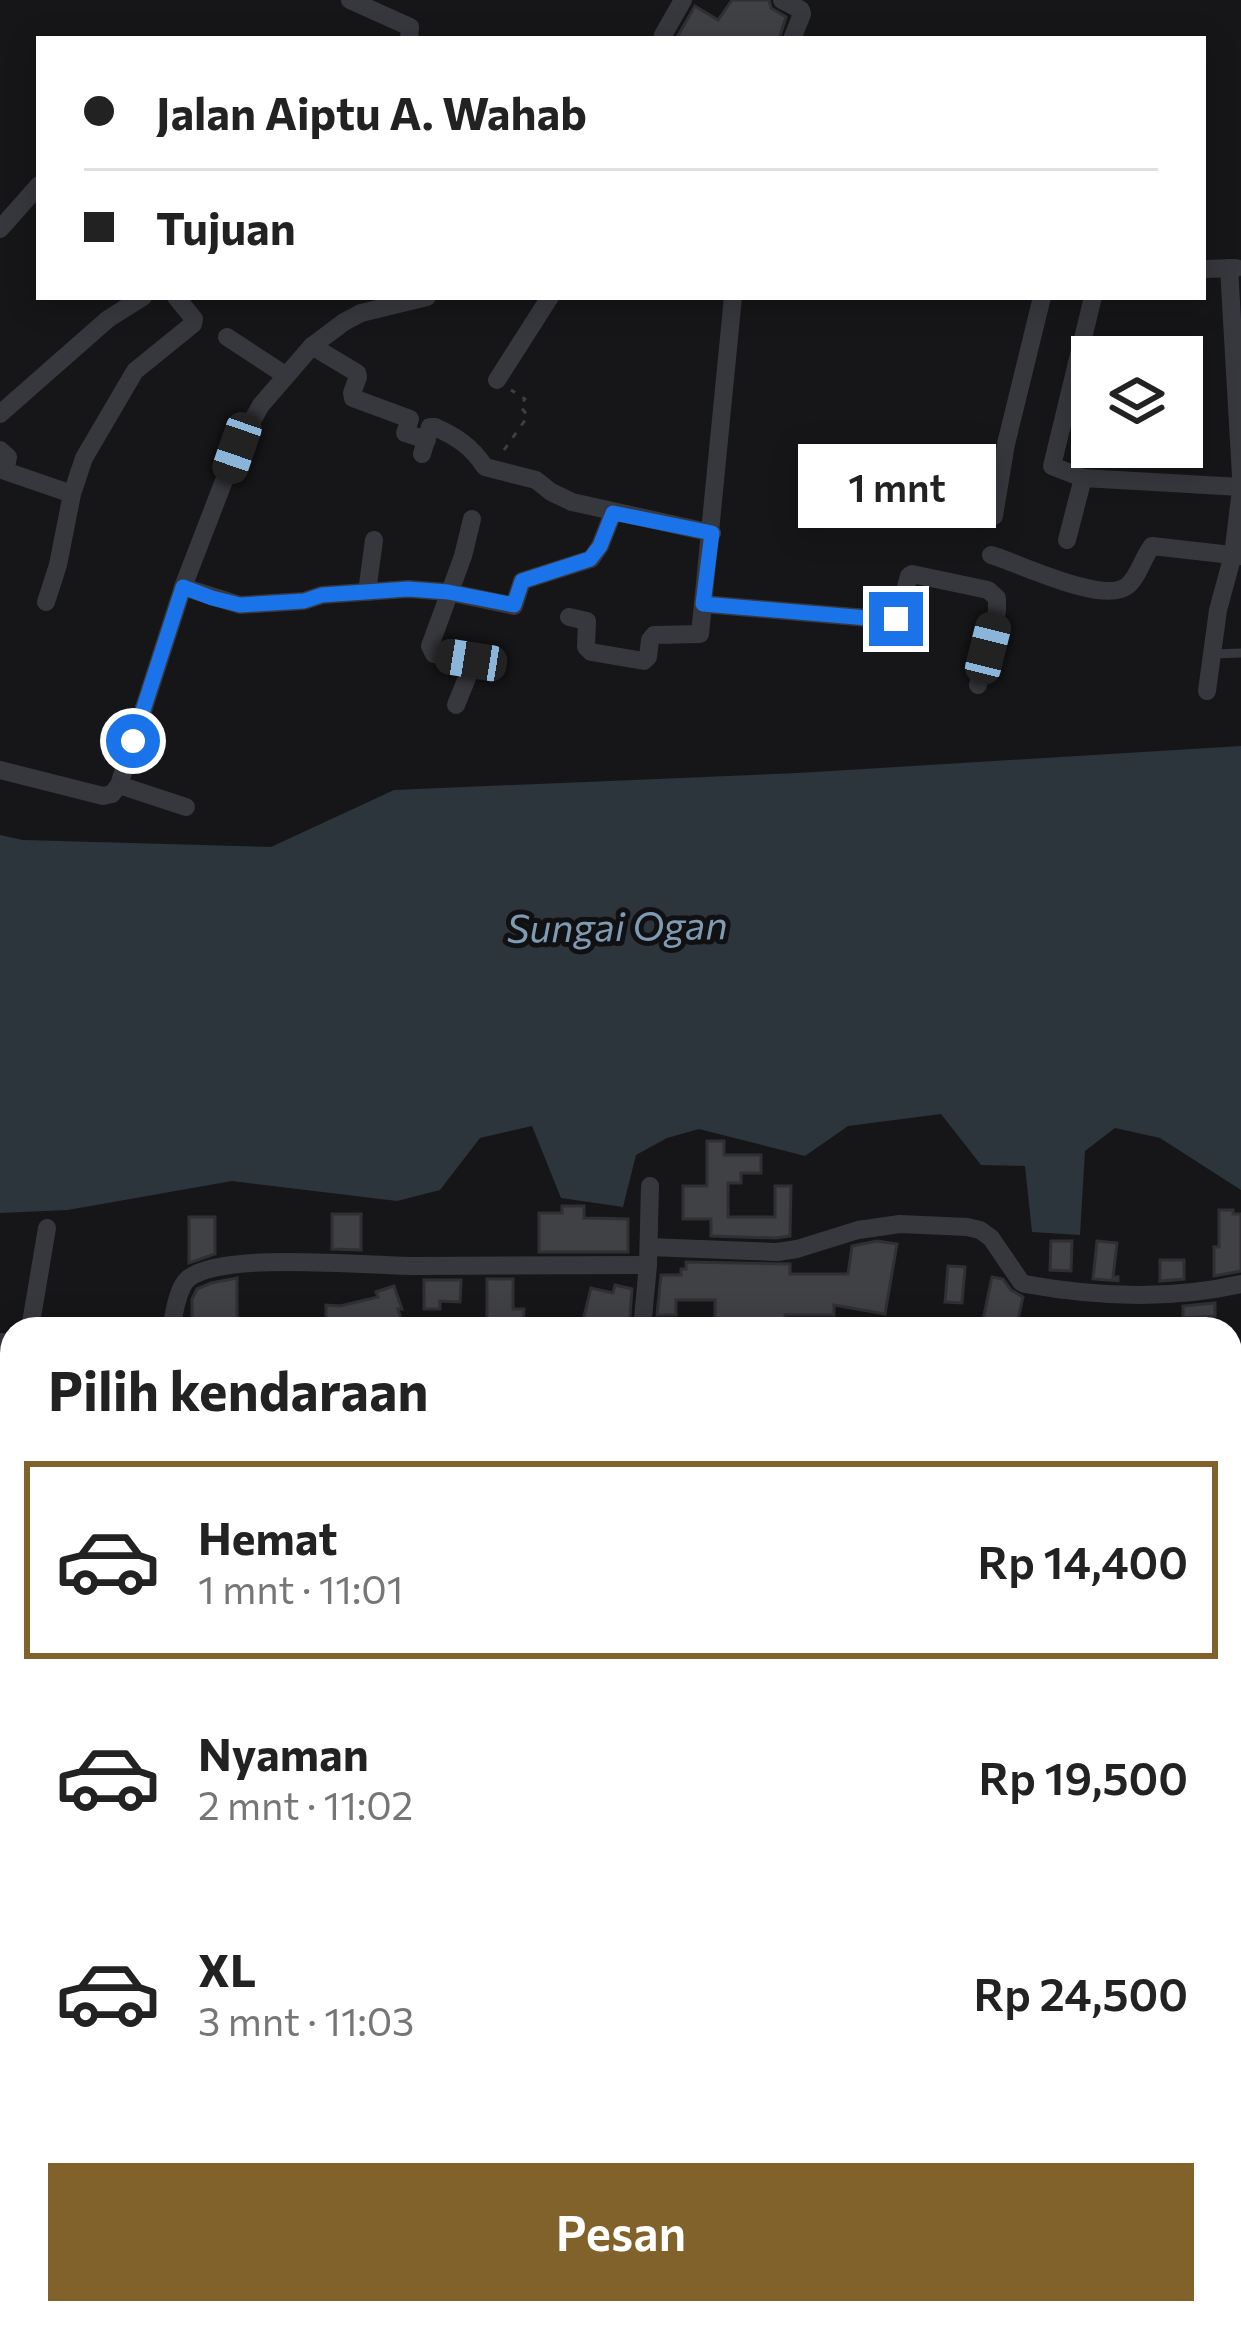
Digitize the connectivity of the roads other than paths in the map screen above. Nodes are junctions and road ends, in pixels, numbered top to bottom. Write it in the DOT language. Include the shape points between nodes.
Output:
graph roads {
  1 [pos="350,0"];
  2 [pos="683,0"];
  3 [pos="782,0"];
  4 [pos="663,35"];
  5 [pos="409,36"];
  6 [pos="793,36"];
  7 [pos="36,188"];
  8 [pos="0,229"];
  9 [pos="1235,268"];
  10 [pos="138,300"];
  11 [pos="178,300"];
  12 [pos="397,300"];
  13 [pos="548,300"];
  14 [pos="733,300"];
  15 [pos="1041,300"];
  16 [pos="1092,300"];
  17 [pos="227,337"];
  18 [pos="312,346"];
  19 [pos="285,375"];
  20 [pos="497,380"];
  21 [pos="0,414"];
  22 [pos="0,450"];
  23 [pos="1241,476"];
  24 [pos="1083,478"];
  25 [pos="1241,489"];
  26 [pos="72,494"];
  27 [pos="613,513"];
  28 [pos="994,516"];
  29 [pos="472,519"];
  30 [pos="712,533"];
  31 [pos="374,541"];
  32 [pos="1067,541"];
  33 [pos="991,555"];
  34 [pos="1237,556"];
  35 [pos="183,587"];
  36 [pos="368,592"];
  37 [pos="448,592"];
  38 [pos="46,602"];
  39 [pos="703,604"];
  40 [pos="569,617"];
  41 [pos="1241,653"];
  42 [pos="1212,654"];
  43 [pos="978,686"];
  44 [pos="1207,691"];
  45 [pos="456,704"];
  46 [pos="0,770"];
  47 [pos="119,785"];
  48 [pos="185,807"];
  49 [pos="650,1186"];
  50 [pos="47,1228"];
  51 [pos="649,1256"];
  52 [pos="1241,1284"];
  53 [pos="32,1317"];
  54 [pos="174,1317"];
  55 [pos="643,1317"];
  1 -- 5 [label="street" via="410,27"];
  2 -- 4 [label="street"];
  3 -- 6 [label="street" via="801,10"];
  7 -- 8 [label="street"];
  9 -- 23 [label="street"];
  10 -- 21 [label="street"];
  11 -- 26 [label="street" via="193,324 135,371"];
  12 -- 18 [label="street"];
  13 -- 20 [label="street"];
  14 -- 30 [label="street"];
  15 -- 28 [label="street"];
  16 -- 24 [label="street" via="1052,466"];
  17 -- 19 [label="street"];
  18 -- 19 [label="street"];
  18 -- 27 [label="street" via="357,373 353,398 410,419 402,441 424,447 435,427 462,439 485,467"];
  19 -- 35 [label="street" via="237,448"];
  22 -- 26 [label="street" via="5,471"];
  24 -- 25 [label="street"];
  24 -- 32 [label="street"];
  25 -- 34 [label="street"];
  26 -- 38 [label="street"];
  27 -- 30 [label="street"];
  27 -- 37 [label="street" via="596,555 522,581 514,605"];
  29 -- 37 [label="street"];
  30 -- 39 [label="street"];
  31 -- 36 [label="street"];
  33 -- 34 [label="street" via="1077,587 1115,591 1130,584 1152,546"];
  34 -- 42 [label="street"];
  35 -- 36 [label="street" via="240,605"];
  35 -- 47 [label="street"];
  36 -- 37 [label="street"];
  37 -- 45 [label="street" via="430,646 473,663"];
  39 -- 40 [label="street" via="700,634 654,635 644,661 591,652 587,621"];
  39 -- 43 [label="street" via="891,620 912,574 988,590 998,611"];
  41 -- 42 [label="lane"];
  42 -- 44 [label="street"];
  46 -- 47 [label="street" via="103,796"];
  47 -- 48 [label="street"];
  49 -- 51 [label="street"];
  50 -- 53 [label="street"];
  51 -- 52 [label="street" via="777,1252 900,1224 967,1227 992,1238 1031,1285 1156,1295"];
  51 -- 54 [label="street" via="234,1265 188,1278"];
  51 -- 55 [label="street"];
}
